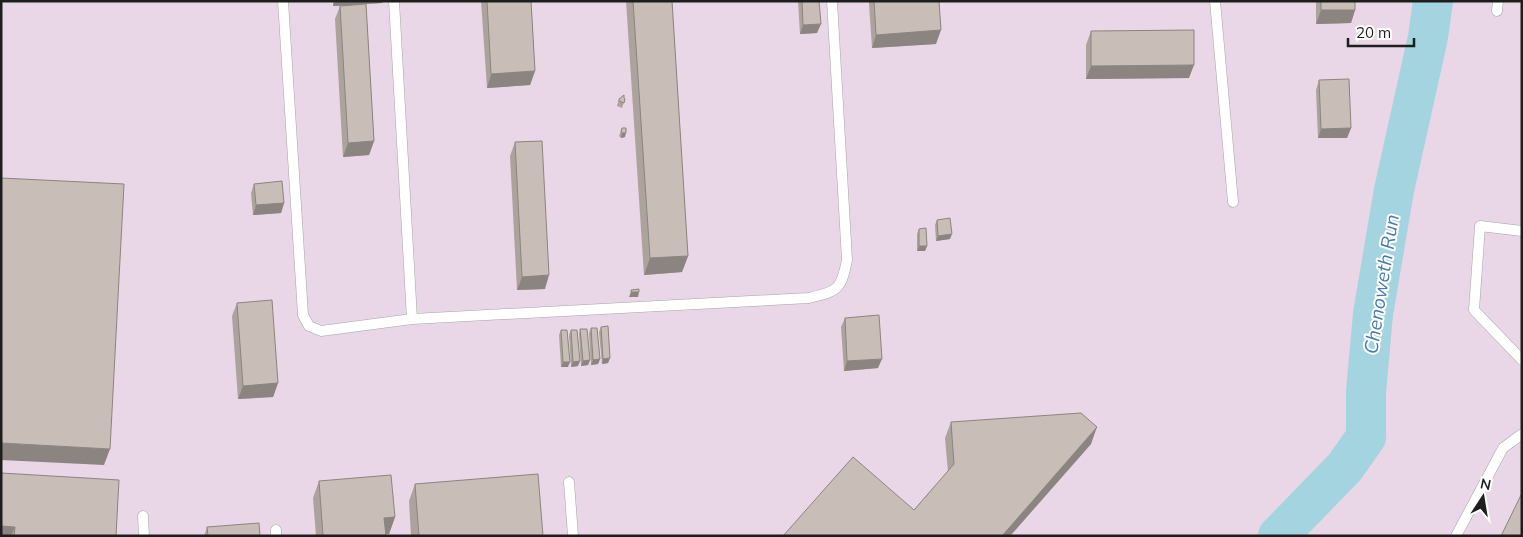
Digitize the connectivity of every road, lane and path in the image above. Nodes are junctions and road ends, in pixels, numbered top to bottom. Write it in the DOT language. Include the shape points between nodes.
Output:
graph roads {
  1 [pos="283,1"];
  2 [pos="394,1"];
  3 [pos="832,1"];
  4 [pos="1215,1"];
  5 [pos="1233,202"];
  6 [pos="1522,231"];
  7 [pos="412,319"];
  8 [pos="1522,360"];
  9 [pos="1522,434"];
  10 [pos="569,482"];
  11 [pos="143,516"];
  12 [pos="144,536"];
  13 [pos="573,536"];
  14 [pos="1456,536"];
  1 -- 7 [label="lane" via="303,315 309,326 321,331"];
  2 -- 7 [label="lane"];
  3 -- 7 [label="lane" via="848,260 843,279 832,293 809,298"];
  4 -- 5 [label="lane"];
  6 -- 8 [label="lane" via="1480,226 1474,310"];
  9 -- 14 [label="lane" via="1504,448"];
  10 -- 13 [label="lane"];
  11 -- 12 [label="lane"];
}
